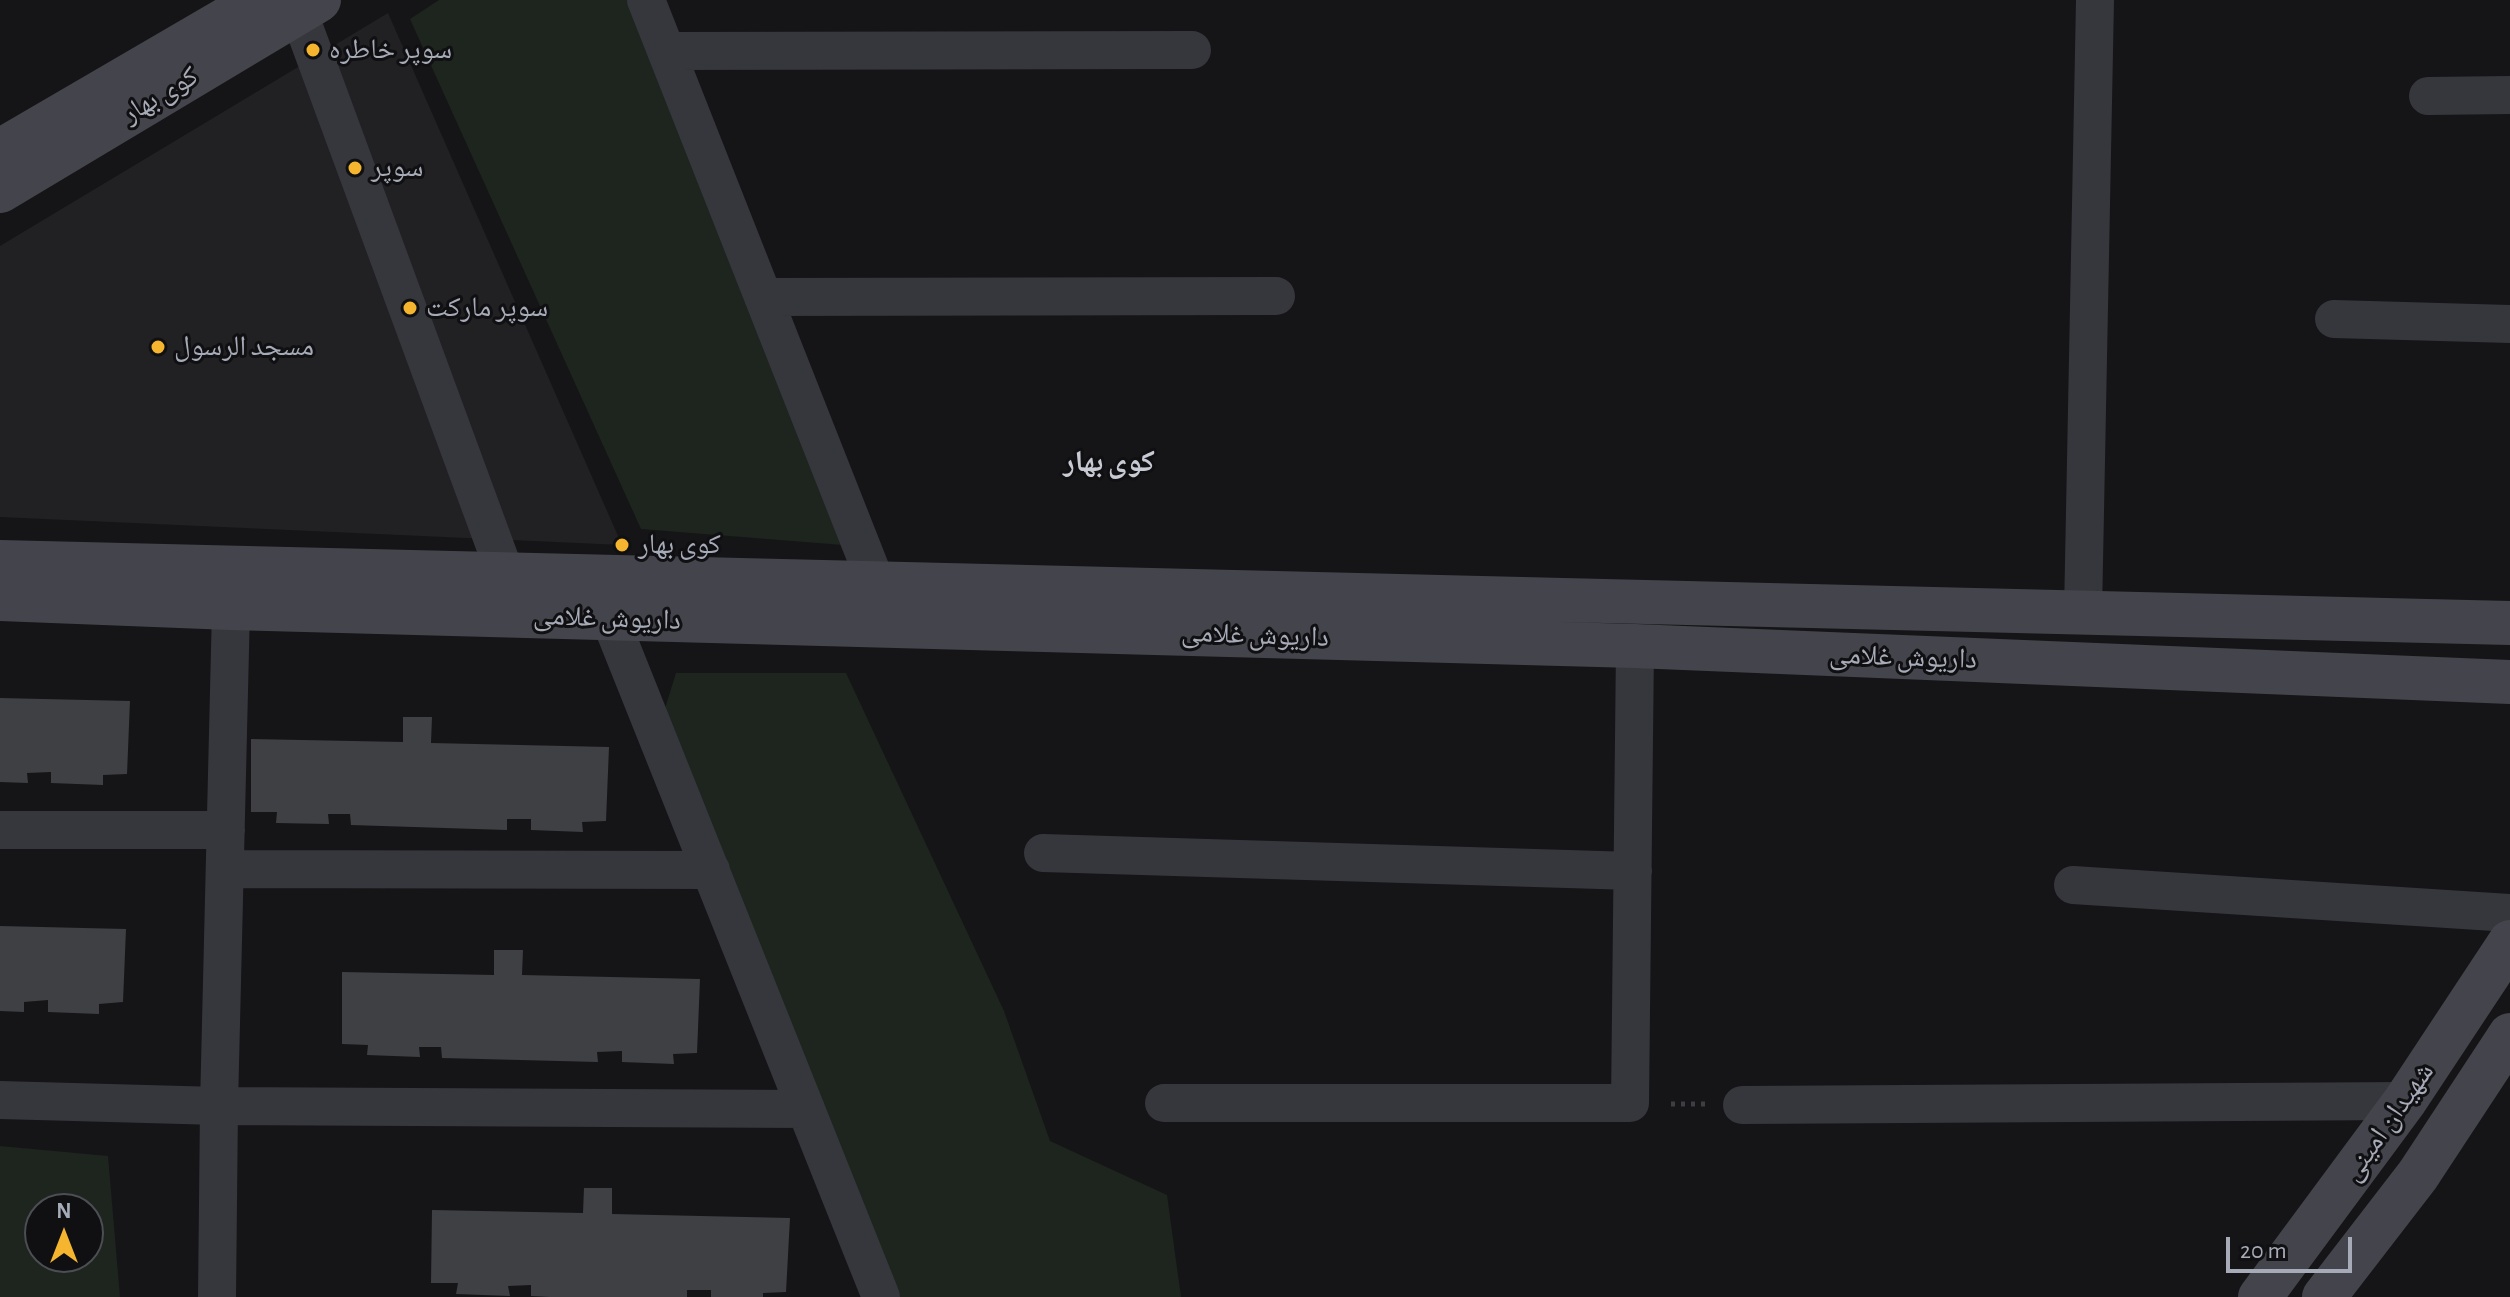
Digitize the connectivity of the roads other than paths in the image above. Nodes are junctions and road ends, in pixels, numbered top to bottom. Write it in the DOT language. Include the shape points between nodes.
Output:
graph roads {
  1 [pos="646,0"];
  2 [pos="2095,0"];
  3 [pos="293,3"];
  4 [pos="1192,50"];
  5 [pos="666,51"];
  6 [pos="2510,95"];
  7 [pos="2428,96"];
  8 [pos="0,151"];
  9 [pos="0,191"];
  10 [pos="1276,296"];
  11 [pos="763,297"];
  12 [pos="2334,319"];
  13 [pos="2510,324"];
  14 [pos="0,562"];
  15 [pos="505,573"];
  16 [pos="876,583"];
  17 [pos="0,599"];
  18 [pos="231,608"];
  19 [pos="1103,610"];
  20 [pos="2083,613"];
  21 [pos="610,619"];
  22 [pos="2510,623"];
  23 [pos="1635,646"];
  24 [pos="2510,682"];
  25 [pos="0,830"];
  26 [pos="226,830"];
  27 [pos="1043,853"];
  28 [pos="225,869"];
  29 [pos="711,870"];
  30 [pos="1633,871"];
  31 [pos="2073,885"];
  32 [pos="2510,913"];
  33 [pos="2510,942"];
  34 [pos="2510,1035"];
  35 [pos="0,1100"];
  36 [pos="2405,1101"];
  37 [pos="1164,1103"];
  38 [pos="1742,1105"];
  39 [pos="219,1106"];
  40 [pos="806,1109"];
  41 [pos="217,1297"];
  42 [pos="881,1297"];
  43 [pos="2260,1297"];
  44 [pos="2324,1297"];
  1 -- 5 [label="street"];
  2 -- 20 [label="street"];
  3 -- 8 [label="street, کوی بهار"];
  3 -- 9 [label="street, کوی بهار"];
  3 -- 15 [label="street"];
  4 -- 5 [label="street"];
  5 -- 11 [label="street"];
  6 -- 7 [label="street"];
  10 -- 11 [label="street"];
  11 -- 16 [label="street"];
  12 -- 13 [label="street"];
  14 -- 15 [label="street, داریوش غلامی"];
  15 -- 16 [label="street, داریوش غلامی"];
  16 -- 19 [label="street, داریوش غلامی"];
  17 -- 18 [label="street, داریوش غلامی"];
  18 -- 21 [label="street, داریوش غلامی"];
  18 -- 26 [label="street"];
  19 -- 20 [label="street, داریوش غلامی"];
  19 -- 21 [label="street, داریوش غلامی"];
  19 -- 23 [label="street, داریوش غلامی"];
  20 -- 22 [label="street, داریوش غلامی"];
  21 -- 29 [label="street"];
  23 -- 24 [label="street, داریوش غلامی"];
  23 -- 30 [label="street"];
  25 -- 26 [label="street"];
  26 -- 28 [label="street"];
  27 -- 30 [label="street"];
  28 -- 29 [label="street"];
  28 -- 39 [label="street"];
  29 -- 40 [label="street"];
  30 -- 37 [label="street" via="1630,1103"];
  31 -- 32 [label="street"];
  33 -- 36 [label="street, شهیدان امینی"];
  34 -- 44 [label="street, شهیدان امینی" via="2418,1175"];
  35 -- 39 [label="street"];
  36 -- 38 [label="street"];
  36 -- 43 [label="street, شهیدان امینی"];
  39 -- 40 [label="street"];
  39 -- 41 [label="street"];
  40 -- 42 [label="street"];
}
